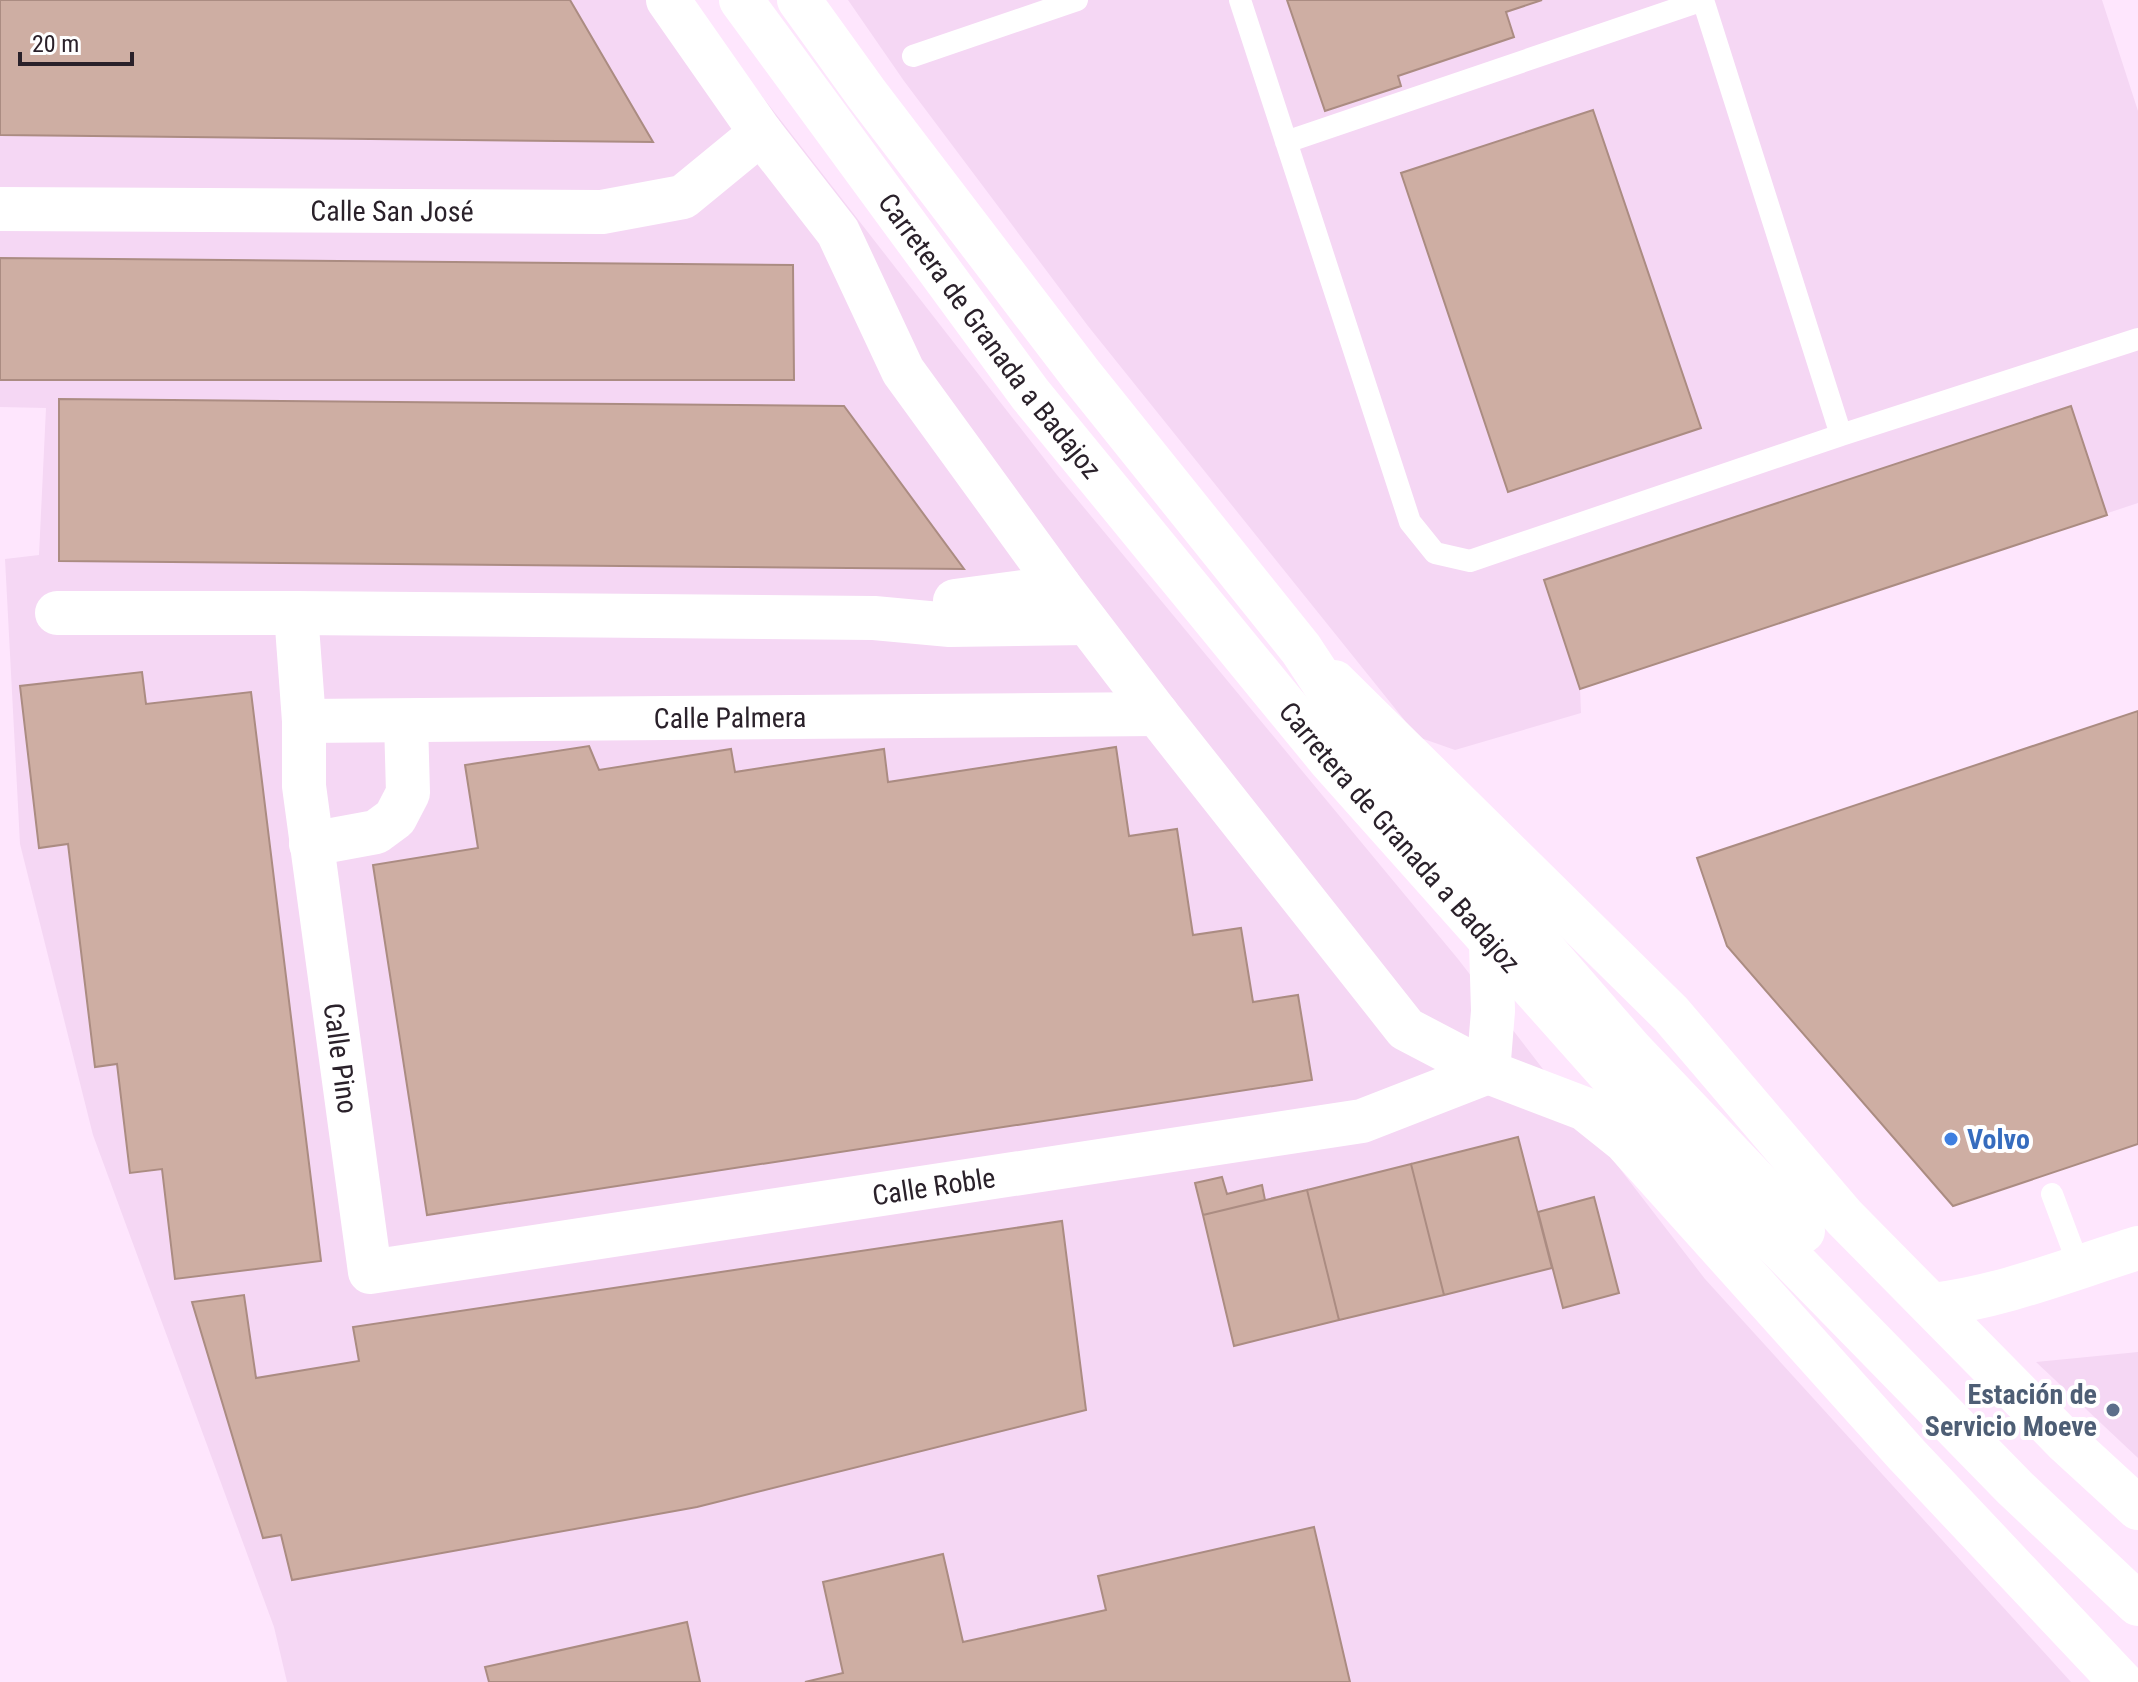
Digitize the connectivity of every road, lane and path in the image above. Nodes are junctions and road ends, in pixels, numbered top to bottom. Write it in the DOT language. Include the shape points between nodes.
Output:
graph roads {
  1 [pos="668,0"];
  2 [pos="741,0"];
  3 [pos="799,0"];
  4 [pos="1077,0"];
  5 [pos="1240,0"];
  6 [pos="1703,0"];
  7 [pos="913,56"];
  8 [pos="761,133"];
  9 [pos="1286,142"];
  10 [pos="0,209"];
  11 [pos="2138,339"];
  12 [pos="1841,435"];
  13 [pos="1060,587"];
  14 [pos="57,613"];
  15 [pos="296,613"];
  16 [pos="874,618"];
  17 [pos="1087,623"];
  18 [pos="1301,649"];
  19 [pos="1157,714"];
  20 [pos="304,721"];
  21 [pos="406,721"];
  22 [pos="311,844"];
  23 [pos="1491,943"];
  24 [pos="1488,1072"];
  25 [pos="1688,1162"];
  26 [pos="2052,1194"];
  27 [pos="2138,1248"];
  28 [pos="2079,1266"];
  29 [pos="370,1272"];
  30 [pos="1932,1305"];
  31 [pos="2138,1508"];
  32 [pos="2138,1572"];
  33 [pos="2138,1604"];
  34 [pos="2059,1616"];
  35 [pos="2138,1673"];
  36 [pos="2121,1682"];
  1 -- 8 [label="main road"];
  2 -- 23 [label="main road, Carretera de Granada a Badajoz" via="1030,394 1329,759"];
  3 -- 18 [label="main road, Carretera de Granada a Badajoz" via="1082,376"];
  4 -- 7 [label="lane"];
  5 -- 9 [label="lane"];
  6 -- 9 [label="lane"];
  6 -- 12 [label="lane"];
  8 -- 10 [label="main road, Calle San José" via="683,197 602,212"];
  8 -- 13 [label="main road" via="838,232 903,371"];
  9 -- 12 [label="lane" via="1410,522 1435,553 1470,561"];
  11 -- 12 [label="lane"];
  13 -- 16 [label="main road"];
  13 -- 17 [label="main road"];
  14 -- 15 [label="main road"];
  15 -- 16 [label="main road"];
  15 -- 20 [label="main road, Calle Pino"];
  16 -- 17 [label="main road" via="950,625"];
  17 -- 19 [label="main road"];
  18 -- 30 [label="main road" via="1671,1014 1844,1217"];
  18 -- 32 [label="main road, Carretera de Granada a Badajoz" via="1361,740 1632,1051 2032,1471"];
  19 -- 21 [label="main road, Calle Palmera"];
  19 -- 24 [label="main road" via="1406,1029"];
  20 -- 21 [label="main road, Calle Palmera"];
  20 -- 22 [label="main road, Calle Pino"];
  21 -- 22 [label="main road" via="408,793 395,818 376,832"];
  22 -- 29 [label="main road, Calle Pino"];
  23 -- 24 [label="main road"];
  23 -- 25 [label="main road, Carretera de Granada a Badajoz"];
  24 -- 29 [label="main road, Calle Roble" via="1362,1121"];
  24 -- 34 [label="main road" via="1585,1109 1625,1141"];
  25 -- 33 [label="main road, Carretera de Granada a Badajoz" via="1752,1219 2015,1488"];
  25 -- 35 [label="main road" via="1738,1231 1998,1521 2113,1636"];
  26 -- 28 [label="lane"];
  27 -- 28 [label="main road"];
  28 -- 30 [label="main road" via="1962,1302"];
  30 -- 31 [label="main road"];
  34 -- 35 [label="main road"];
  34 -- 36 [label="main road"];
}
